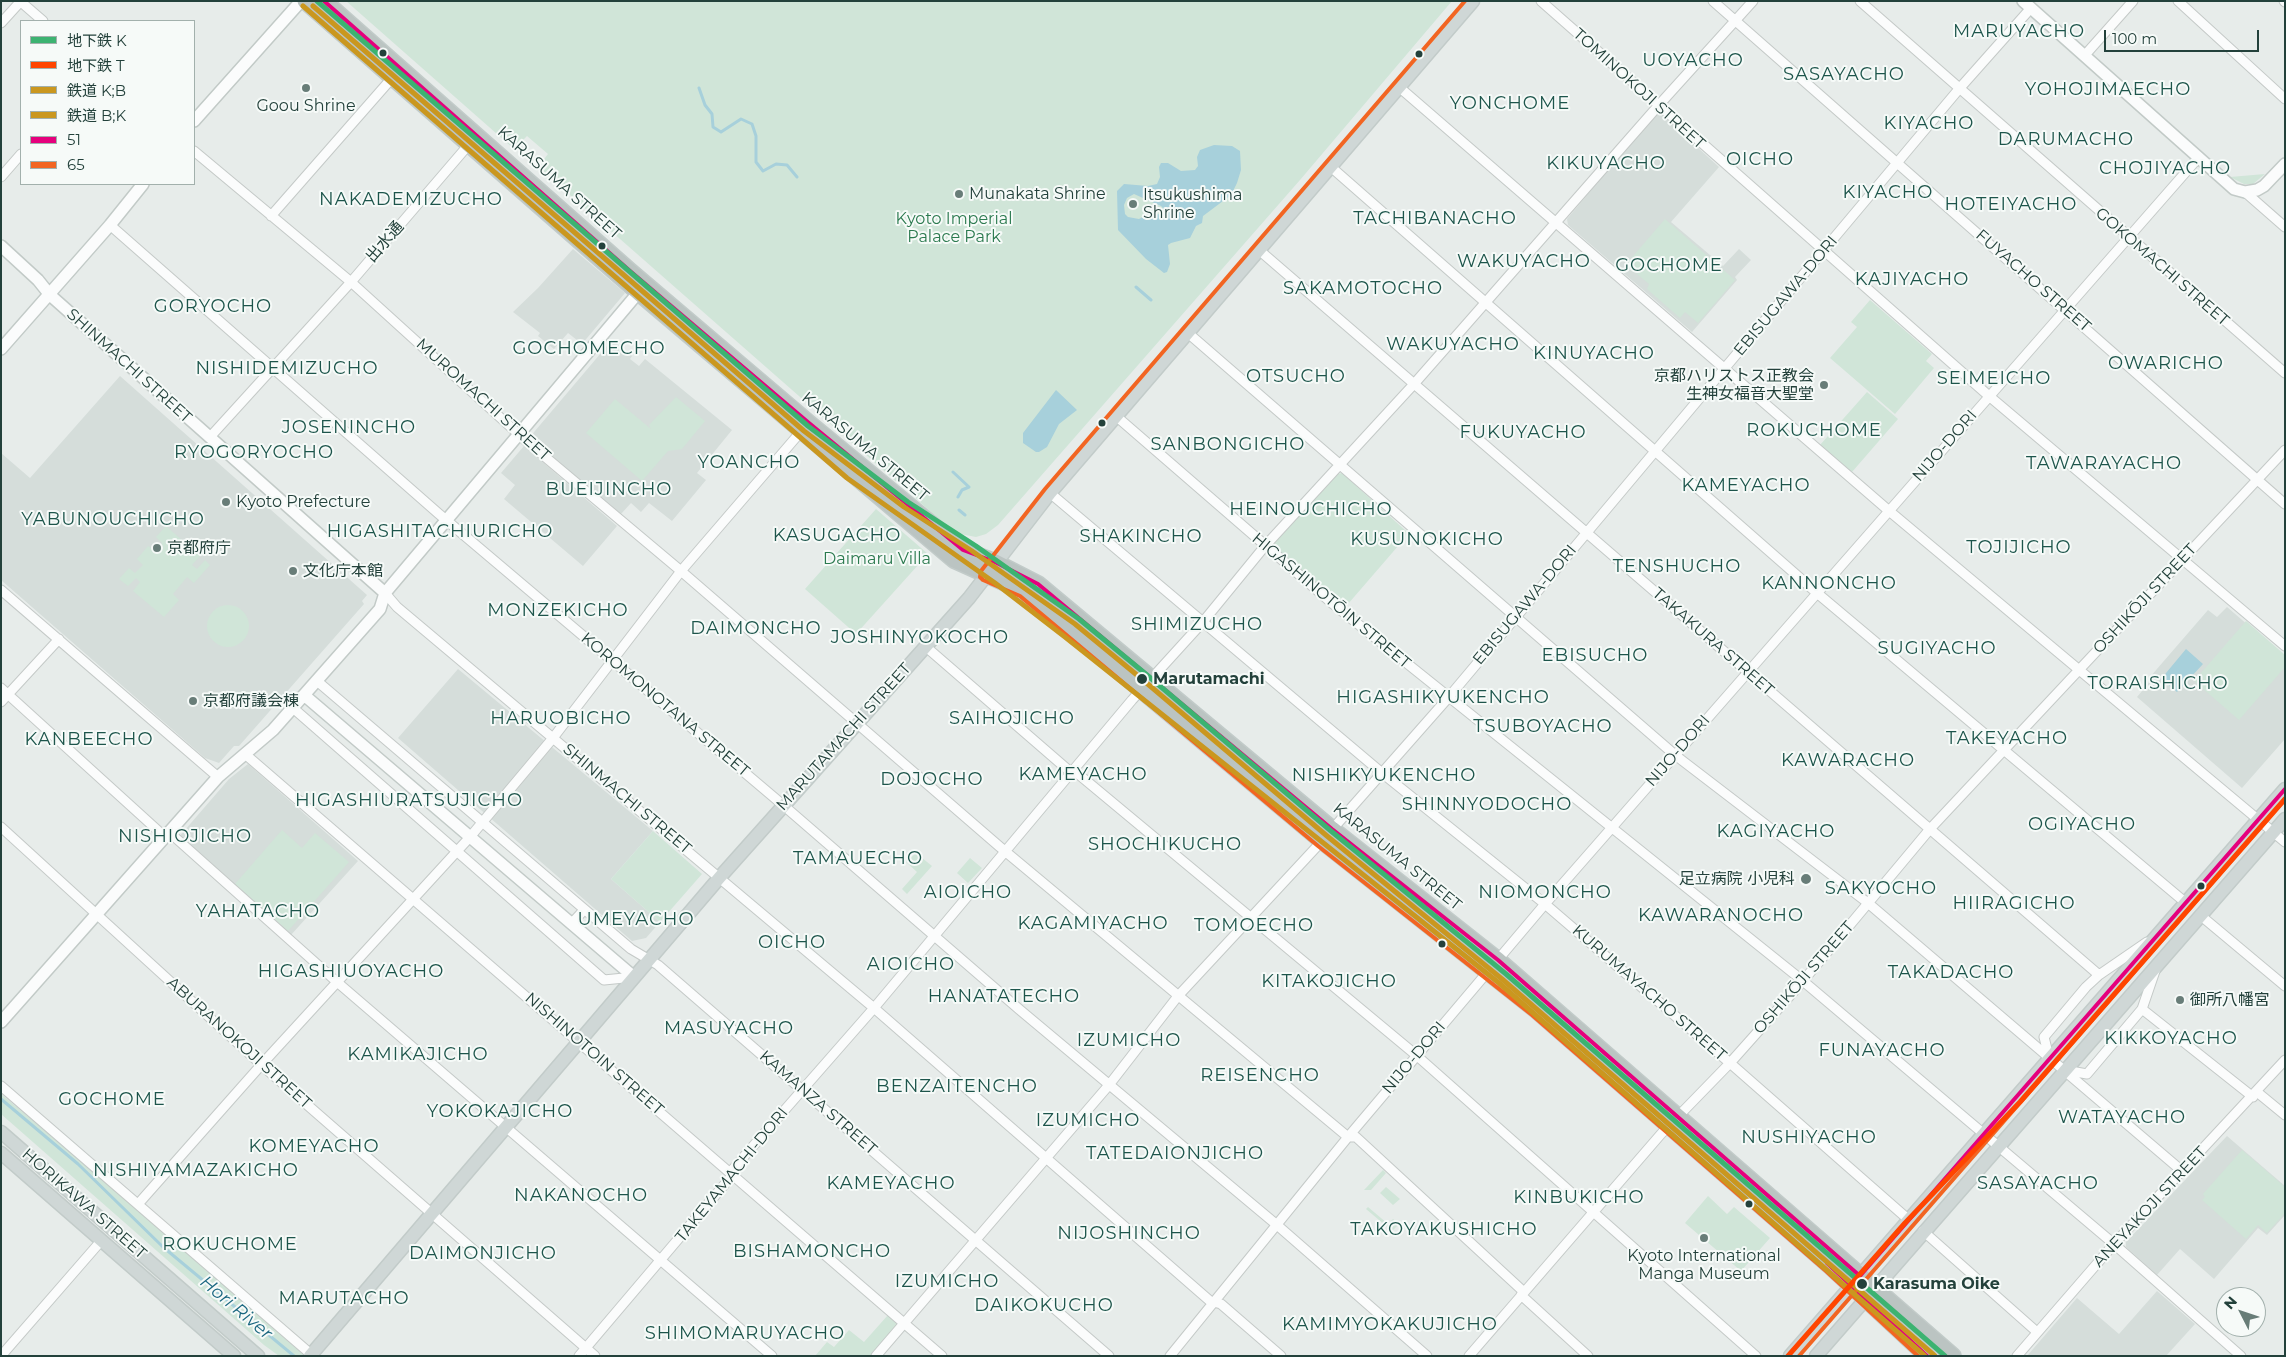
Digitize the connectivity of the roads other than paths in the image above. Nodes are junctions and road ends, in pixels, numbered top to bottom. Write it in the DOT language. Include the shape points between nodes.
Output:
graph roads {
  1 [pos="20,1"];
  2 [pos="303,1"];
  3 [pos="324,1"];
  4 [pos="1474,1"];
  5 [pos="1541,1"];
  6 [pos="1712,1"];
  7 [pos="1754,1"];
  8 [pos="1860,1"];
  9 [pos="2133,1"];
  10 [pos="2178,1"];
  11 [pos="2027,5"];
  12 [pos="41,20"];
  13 [pos="1736,22"];
  14 [pos="1,24"];
  15 [pos="2085,55"];
  16 [pos="392,78"];
  17 [pos="1399,88"];
  18 [pos="1959,89"];
  19 [pos="2285,99"];
  20 [pos="1658,106"];
  21 [pos="195,120"];
  22 [pos="473,139"];
  23 [pos="195,152"];
  24 [pos="20,155"];
  25 [pos="2199,157"];
  26 [pos="1898,164"];
  27 [pos="2285,164"];
  28 [pos="1331,167"];
  29 [pos="1,177"];
  30 [pos="142,185"];
  31 [pos="2245,192"];
  32 [pos="271,216"];
  33 [pos="1556,223"];
  34 [pos="110,225"];
  35 [pos="2285,227"];
  36 [pos="2128,238"];
  37 [pos="1,246"];
  38 [pos="1259,250"];
  39 [pos="1824,252"];
  40 [pos="351,282"];
  41 [pos="642,288"];
  42 [pos="50,295"];
  43 [pos="1486,303"];
  44 [pos="2066,310"];
  45 [pos="1188,334"];
  46 [pos="1,349"];
  47 [pos="274,367"];
  48 [pos="1724,369"];
  49 [pos="2285,373"];
  50 [pos="1414,384"];
  51 [pos="1989,396"];
  52 [pos="1116,416"];
  53 [pos="805,428"];
  54 [pos="519,434"];
  55 [pos="210,437"];
  56 [pos="1654,450"];
  57 [pos="2285,450"];
  58 [pos="1340,467"];
  59 [pos="2258,480"];
  60 [pos="1050,493"];
  61 [pos="2285,504"];
  62 [pos="1888,510"];
  63 [pos="448,519"];
  64 [pos="1586,532"];
  65 [pos="1265,546"];
  66 [pos="2182,558"];
  67 [pos="995,562"];
  68 [pos="681,571"];
  69 [pos="986,575"];
  70 [pos="1,590"];
  71 [pos="385,593"];
  72 [pos="1817,593"];
  73 [pos="1515,618"];
  74 [pos="1202,623"];
  75 [pos="59,639"];
  76 [pos="926,646"];
  77 [pos="2285,646"];
  78 [pos="611,660"];
  79 [pos="2079,669"];
  80 [pos="1748,672"];
  81 [pos="1151,679"];
  82 [pos="316,681"];
  83 [pos="5,691"];
  84 [pos="1140,691"];
  85 [pos="304,696"];
  86 [pos="1448,698"];
  87 [pos="1,702"];
  88 [pos="293,708"];
  89 [pos="856,722"];
  90 [pos="553,738"];
  91 [pos="2003,749"];
  92 [pos="245,754"];
  93 [pos="1675,755"];
  94 [pos="1072,771"];
  95 [pos="1382,773"];
  96 [pos="218,777"];
  97 [pos="2285,789"];
  98 [pos="783,805"];
  99 [pos="2285,819"];
  100 [pos="2258,820"];
  101 [pos="482,822"];
  102 [pos="1,827"];
  103 [pos="1612,827"];
  104 [pos="1332,829"];
  105 [pos="1930,829"];
  106 [pos="2273,833"];
  107 [pos="167,835"];
  108 [pos="470,837"];
  109 [pos="1322,841"];
  110 [pos="2285,842"];
  111 [pos="456,850"];
  112 [pos="1004,851"];
  113 [pos="720,877"];
  114 [pos="412,898"];
  115 [pos="1868,903"];
  116 [pos="2186,903"];
  117 [pos="1544,904"];
  118 [pos="584,910"];
  119 [pos="97,914"];
  120 [pos="2200,915"];
  121 [pos="1251,917"];
  122 [pos="571,924"];
  123 [pos="934,936"];
  124 [pos="2157,936"];
  125 [pos="649,960"];
  126 [pos="1498,960"];
  127 [pos="2157,964"];
  128 [pos="1488,973"];
  129 [pos="2098,975"];
  130 [pos="634,977"];
  131 [pos="1803,981"];
  132 [pos="337,982"];
  133 [pos="2285,986"];
  134 [pos="1178,996"];
  135 [pos="874,1008"];
  136 [pos="2142,1009"];
  137 [pos="1,1022"];
  138 [pos="579,1042"];
  139 [pos="1416,1055"];
  140 [pos="2049,1058"];
  141 [pos="2285,1060"];
  142 [pos="1730,1063"];
  143 [pos="262,1064"];
  144 [pos="2064,1070"];
  145 [pos="1109,1085"];
  146 [pos="1,1086"];
  147 [pos="802,1090"];
  148 [pos="2255,1094"];
  149 [pos="2285,1115"];
  150 [pos="1673,1120"];
  151 [pos="506,1128"];
  152 [pos="1,1132"];
  153 [pos="1982,1135"];
  154 [pos="1348,1137"];
  155 [pos="1997,1147"];
  156 [pos="1,1153"];
  157 [pos="1046,1158"];
  158 [pos="2182,1171"];
  159 [pos="732,1173"];
  160 [pos="139,1203"];
  161 [pos="1594,1210"];
  162 [pos="433,1214"];
  163 [pos="1908,1220"];
  164 [pos="1277,1226"];
  165 [pos="1923,1231"];
  166 [pos="976,1240"];
  167 [pos="101,1241"];
  168 [pos="2114,1244"];
  169 [pos="662,1261"];
  170 [pos="1856,1281"];
  171 [pos="1876,1288"];
  172 [pos="1522,1293"];
  173 [pos="1866,1300"];
  174 [pos="1215,1303"];
  175 [pos="904,1323"];
  176 [pos="2037,1332"];
  177 [pos="586,1348"];
  178 [pos="312,1355"];
  179 [pos="1,1356"];
  180 [pos="234,1356"];
  181 [pos="258,1356"];
  182 [pos="579,1356"];
  183 [pos="595,1356"];
  184 [pos="772,1356"];
  185 [pos="876,1356"];
  186 [pos="942,1356"];
  187 [pos="1109,1356"];
  188 [pos="1170,1356"];
  189 [pos="1281,1356"];
  190 [pos="1427,1356"];
  191 [pos="1470,1356"];
  192 [pos="1588,1356"];
  193 [pos="1756,1356"];
  194 [pos="1790,1356"];
  195 [pos="1816,1356"];
  196 [pos="1927,1356"];
  197 [pos="1953,1356"];
  198 [pos="2017,1356"];
  199 [pos="2241,1356"];
  1 -- 12 [label="street"];
  1 -- 14 [label="street"];
  2 -- 16 [label="highway, KARASUMA STREET"];
  2 -- 21 [label="street"];
  3 -- 22 [label="highway, KARASUMA STREET"];
  4 -- 17 [label="main road, MARUTAMACHI STREET"];
  5 -- 20 [label="street, TOMINOKOJI STREET"];
  6 -- 13 [label="street, FUYACHO STREET"];
  7 -- 13 [label="street, TAKEYAMACHI-DORI"];
  8 -- 18 [label="street, GOKOMACHI STREET"];
  9 -- 15 [label="street"];
  10 -- 19 [label="street"];
  11 -- 15 [label="street"];
  11 -- 18 [label="street, EBISUGAWA-DORI"];
  13 -- 20 [label="street, TAKEYAMACHI-DORI"];
  13 -- 26 [label="street, FUYACHO STREET"];
  15 -- 25 [label="street"];
  16 -- 22 [label="highway, KARASUMA STREET"];
  16 -- 32 [label="street"];
  17 -- 28 [label="main road, MARUTAMACHI STREET"];
  17 -- 33 [label="street"];
  18 -- 26 [label="street, EBISUGAWA-DORI"];
  18 -- 36 [label="street, GOKOMACHI STREET"];
  20 -- 33 [label="street, TAKEYAMACHI-DORI"];
  20 -- 39 [label="street, TOMINOKOJI STREET"];
  22 -- 40 [label="street, 出水通"];
  22 -- 41 [label="highway, KARASUMA STREET"];
  23 -- 32 [label="street, MUROMACHI STREET"];
  24 -- 29 [label="street"];
  25 -- 31 [label="street" via="2231,186"];
  25 -- 36 [label="street, NIJO-DORI"];
  26 -- 39 [label="street, EBISUGAWA-DORI"];
  26 -- 44 [label="street, FUYACHO STREET"];
  27 -- 31 [label="street" via="2264,186"];
  28 -- 38 [label="main road, MARUTAMACHI STREET"];
  28 -- 43 [label="street"];
  30 -- 34 [label="street"];
  31 -- 35 [label="street"];
  32 -- 40 [label="street, MUROMACHI STREET"];
  33 -- 43 [label="street, TAKEYAMACHI-DORI"];
  33 -- 48 [label="street"];
  34 -- 42 [label="street"];
  34 -- 47 [label="street, KOROMONOTANA STREET"];
  36 -- 44 [label="street, NIJO-DORI"];
  36 -- 49 [label="street, GOKOMACHI STREET"];
  37 -- 42 [label="street, SHINMACHI STREET"];
  38 -- 45 [label="main road, MARUTAMACHI STREET"];
  38 -- 50 [label="street, TAKAKURA STREET"];
  39 -- 48 [label="street, EBISUGAWA-DORI"];
  39 -- 51 [label="street, TOMINOKOJI STREET"];
  40 -- 47 [label="street, 出水通"];
  40 -- 54 [label="street, MUROMACHI STREET"];
  41 -- 53 [label="highway, KARASUMA STREET"];
  41 -- 54 [label="street"];
  42 -- 46 [label="street"];
  42 -- 55 [label="street, SHINMACHI STREET"];
  43 -- 50 [label="street, TAKEYAMACHI-DORI"];
  43 -- 56 [label="street"];
  44 -- 51 [label="street, NIJO-DORI"];
  44 -- 59 [label="street, FUYACHO STREET"];
  45 -- 52 [label="main road, MARUTAMACHI STREET"];
  45 -- 58 [label="street"];
  47 -- 55 [label="street, 出水通"];
  47 -- 63 [label="street, KOROMONOTANA STREET"];
  48 -- 56 [label="street, EBISUGAWA-DORI"];
  48 -- 62 [label="street"];
  50 -- 58 [label="street, TAKEYAMACHI-DORI"];
  50 -- 64 [label="street, TAKAKURA STREET"];
  51 -- 62 [label="street, NIJO-DORI"];
  51 -- 66 [label="street, TOMINOKOJI STREET"];
  52 -- 60 [label="main road, MARUTAMACHI STREET"];
  52 -- 65 [label="street, HIGASHINOTŌIN STREET"];
  53 -- 67 [label="highway, KARASUMA STREET" via="962,550"];
  53 -- 68 [label="street"];
  53 -- 69 [label="highway, KARASUMA STREET" via="954,560"];
  54 -- 63 [label="street"];
  54 -- 68 [label="street, MUROMACHI STREET"];
  55 -- 71 [label="street, SHINMACHI STREET"];
  56 -- 64 [label="street, EBISUGAWA-DORI"];
  56 -- 72 [label="street"];
  57 -- 59 [label="street, OSHIKŌJI STREET"];
  58 -- 65 [label="street, TAKEYAMACHI-DORI"];
  58 -- 73 [label="street"];
  59 -- 61 [label="street, FUYACHO STREET"];
  59 -- 66 [label="street, OSHIKŌJI STREET"];
  60 -- 67 [label="main road, MARUTAMACHI STREET"];
  60 -- 74 [label="street"];
  62 -- 72 [label="street, NIJO-DORI"];
  62 -- 79 [label="street"];
  63 -- 71 [label="street"];
  63 -- 78 [label="street, KOROMONOTANA STREET"];
  64 -- 73 [label="street, EBISUGAWA-DORI"];
  64 -- 80 [label="street, TAKAKURA STREET"];
  65 -- 74 [label="street, TAKEYAMACHI-DORI"];
  65 -- 86 [label="street, HIGASHINOTŌIN STREET"];
  66 -- 77 [label="street, TOMINOKOJI STREET"];
  66 -- 79 [label="street, OSHIKŌJI STREET"];
  67 -- 69 [label="main road, MARUTAMACHI STREET"];
  67 -- 81 [label="highway, KARASUMA STREET" via="1032,580"];
  68 -- 78 [label="street"];
  68 -- 89 [label="street, MUROMACHI STREET"];
  69 -- 76 [label="main road, MARUTAMACHI STREET"];
  69 -- 84 [label="highway, KARASUMA STREET" via="1023,591"];
  70 -- 75 [label="street"];
  71 -- 82 [label="street" via="380,609"];
  71 -- 90 [label="street, SHINMACHI STREET"];
  72 -- 80 [label="street, NIJO-DORI"];
  72 -- 91 [label="street"];
  73 -- 86 [label="street, EBISUGAWA-DORI"];
  73 -- 93 [label="street"];
  74 -- 81 [label="street, TAKEYAMACHI-DORI"];
  74 -- 95 [label="street"];
  75 -- 83 [label="street"];
  75 -- 96 [label="street"];
  76 -- 89 [label="main road, MARUTAMACHI STREET"];
  76 -- 94 [label="street"];
  78 -- 90 [label="street"];
  78 -- 98 [label="street, KOROMONOTANA STREET"];
  79 -- 91 [label="street, OSHIKŌJI STREET"];
  79 -- 100 [label="street"];
  80 -- 93 [label="street, NIJO-DORI"];
  80 -- 105 [label="street, TAKAKURA STREET"];
  81 -- 84 [label="street, TAKEYAMACHI-DORI"];
  81 -- 104 [label="highway, KARASUMA STREET"];
  82 -- 85 [label="street"];
  82 -- 101 [label="street, KAMANZA STREET"];
  83 -- 87 [label="street"];
  83 -- 107 [label="street"];
  84 -- 94 [label="street, TAKEYAMACHI-DORI"];
  84 -- 109 [label="highway, KARASUMA STREET"];
  85 -- 88 [label="street"];
  85 -- 108 [label="street"];
  86 -- 95 [label="street, EBISUGAWA-DORI"];
  86 -- 103 [label="street, HIGASHINOTŌIN STREET"];
  88 -- 92 [label="street"];
  88 -- 111 [label="street"];
  89 -- 98 [label="main road, MARUTAMACHI STREET"];
  89 -- 112 [label="street, MUROMACHI STREET"];
  90 -- 101 [label="street"];
  90 -- 113 [label="street, SHINMACHI STREET"];
  91 -- 105 [label="street, OSHIKŌJI STREET"];
  91 -- 116 [label="street"];
  92 -- 96 [label="street"];
  92 -- 114 [label="street, NISHINOTOIN STREET"];
  93 -- 103 [label="street, NIJO-DORI"];
  93 -- 115 [label="street"];
  94 -- 112 [label="street, TAKEYAMACHI-DORI"];
  94 -- 121 [label="street"];
  95 -- 104 [label="street, EBISUGAWA-DORI"];
  95 -- 117 [label="street, KURUMAYACHO STREET"];
  96 -- 107 [label="street"];
  97 -- 100 [label="main road"];
  98 -- 113 [label="main road, MARUTAMACHI STREET"];
  98 -- 123 [label="street, KOROMONOTANA STREET"];
  99 -- 106 [label="main road"];
  100 -- 106 [label="street"];
  100 -- 116 [label="main road"];
  101 -- 108 [label="street"];
  101 -- 118 [label="street, KAMANZA STREET"];
  102 -- 119 [label="street, ABURANOKOJI STREET"];
  103 -- 117 [label="street, NIJO-DORI"];
  103 -- 131 [label="street, HIGASHINOTŌIN STREET"];
  104 -- 109 [label="street, EBISUGAWA-DORI"];
  104 -- 126 [label="highway, KARASUMA STREET"];
  105 -- 115 [label="street, OSHIKŌJI STREET"];
  105 -- 129 [label="street, TAKAKURA STREET"];
  106 -- 110 [label="street"];
  106 -- 120 [label="main road"];
  107 -- 119 [label="street"];
  107 -- 132 [label="street"];
  108 -- 111 [label="street"];
  108 -- 122 [label="street"];
  109 -- 121 [label="street, EBISUGAWA-DORI"];
  109 -- 128 [label="highway, KARASUMA STREET"];
  111 -- 114 [label="street"];
  111 -- 130 [label="street" via="604,980"];
  112 -- 123 [label="street, TAKEYAMACHI-DORI"];
  112 -- 134 [label="street, MUROMACHI STREET"];
  113 -- 125 [label="main road, MARUTAMACHI STREET"];
  113 -- 135 [label="street, SHINMACHI STREET"];
  114 -- 132 [label="street"];
  114 -- 138 [label="street, NISHINOTOIN STREET"];
  115 -- 131 [label="street, OSHIKŌJI STREET"];
  115 -- 140 [label="street"];
  116 -- 124 [label="main road"];
  117 -- 126 [label="street, NIJO-DORI"];
  117 -- 142 [label="street, KURUMAYACHO STREET"];
  118 -- 122 [label="street"];
  118 -- 125 [label="street, KAMANZA STREET"];
  119 -- 137 [label="street"];
  119 -- 143 [label="street, ABURANOKOJI STREET"];
  120 -- 127 [label="main road"];
  120 -- 133 [label="street"];
  121 -- 134 [label="street, EBISUGAWA-DORI"];
  121 -- 139 [label="street"];
  122 -- 130 [label="street"];
  123 -- 135 [label="street, TAKEYAMACHI-DORI"];
  123 -- 145 [label="street, KOROMONOTANA STREET"];
  124 -- 129 [label="street"];
  124 -- 140 [label="main road"];
  125 -- 130 [label="main road, MARUTAMACHI STREET"];
  125 -- 147 [label="street, KAMANZA STREET"];
  126 -- 128 [label="street, NIJO-DORI"];
  126 -- 150 [label="highway, KARASUMA STREET"];
  127 -- 136 [label="street"];
  127 -- 144 [label="main road"];
  128 -- 139 [label="street, NIJO-DORI"];
  128 -- 150 [label="highway, KARASUMA STREET"];
  129 -- 140 [label="street" via="2044,1037"];
  130 -- 138 [label="main road, MARUTAMACHI STREET"];
  131 -- 142 [label="street, OSHIKŌJI STREET"];
  131 -- 153 [label="street, HIGASHINOTŌIN STREET"];
  132 -- 143 [label="street"];
  132 -- 151 [label="street"];
  134 -- 145 [label="street, EBISUGAWA-DORI"];
  134 -- 154 [label="street, MUROMACHI STREET"];
  135 -- 147 [label="street, TAKEYAMACHI-DORI"];
  135 -- 157 [label="street, SHINMACHI STREET"];
  136 -- 144 [label="street" via="2086,1074"];
  136 -- 148 [label="street"];
  138 -- 151 [label="main road, MARUTAMACHI STREET"];
  138 -- 159 [label="street, NISHINOTOIN STREET"];
  139 -- 154 [label="street, NIJO-DORI"];
  139 -- 161 [label="street"];
  140 -- 144 [label="street"];
  140 -- 153 [label="main road"];
  141 -- 148 [label="street, ANEYAKOJI STREET"];
  142 -- 150 [label="street, OSHIKŌJI STREET"];
  142 -- 163 [label="street, KURUMAYACHO STREET"];
  143 -- 160 [label="street"];
  143 -- 162 [label="street, ABURANOKOJI STREET"];
  144 -- 155 [label="main road"];
  144 -- 158 [label="street"];
  145 -- 157 [label="street, EBISUGAWA-DORI"];
  145 -- 164 [label="street"];
  146 -- 160 [label="street"];
  147 -- 159 [label="street, TAKEYAMACHI-DORI"];
  147 -- 166 [label="street, KAMANZA STREET"];
  148 -- 149 [label="street"];
  148 -- 158 [label="street, ANEYAKOJI STREET"];
  150 -- 161 [label="street, OSHIKŌJI STREET"];
  150 -- 170 [label="highway, KARASUMA STREET"];
  151 -- 162 [label="main road, MARUTAMACHI STREET"];
  151 -- 169 [label="street"];
  152 -- 181 [label="main road, HORIKAWA STREET"];
  153 -- 155 [label="street, HIGASHINOTŌIN STREET"];
  153 -- 163 [label="main road"];
  154 -- 164 [label="street, NIJO-DORI"];
  154 -- 172 [label="street, MUROMACHI STREET" via="1356,1137"];
  155 -- 165 [label="main road"];
  155 -- 168 [label="street, HIGASHINOTŌIN STREET"];
  156 -- 167 [label="main road, HORIKAWA STREET"];
  157 -- 166 [label="street, EBISUGAWA-DORI"];
  157 -- 174 [label="street, SHINMACHI STREET"];
  158 -- 168 [label="street, ANEYAKOJI STREET"];
  159 -- 169 [label="street, TAKEYAMACHI-DORI"];
  159 -- 175 [label="street, NISHINOTOIN STREET"];
  160 -- 178 [label="street"];
  161 -- 172 [label="street, OSHIKŌJI STREET"];
  161 -- 193 [label="street"];
  162 -- 177 [label="street, ABURANOKOJI STREET"];
  162 -- 178 [label="main road, MARUTAMACHI STREET"];
  163 -- 170 [label="main road"];
  164 -- 174 [label="street, NIJO-DORI"];
  164 -- 190 [label="street"];
  165 -- 171 [label="main road"];
  165 -- 176 [label="street"];
  166 -- 175 [label="street, EBISUGAWA-DORI"];
  166 -- 187 [label="street, KAMANZA STREET"];
  167 -- 179 [label="street"];
  167 -- 180 [label="main road, HORIKAWA STREET"];
  168 -- 176 [label="street, ANEYAKOJI STREET"];
  168 -- 199 [label="street, HIGASHINOTŌIN STREET"];
  169 -- 177 [label="street, TAKEYAMACHI-DORI"];
  169 -- 184 [label="street"];
  170 -- 171 [label="highway, KARASUMA STREET"];
  170 -- 173 [label="highway, KARASUMA STREET"];
  170 -- 194 [label="main road"];
  171 -- 173 [label="main road"];
  171 -- 197 [label="highway, KARASUMA STREET"];
  172 -- 191 [label="street, OSHIKŌJI STREET"];
  172 -- 192 [label="street"];
  173 -- 195 [label="main road"];
  173 -- 196 [label="highway, KARASUMA STREET"];
  174 -- 188 [label="street, NIJO-DORI"];
  174 -- 189 [label="street" via="1221,1304"];
  175 -- 185 [label="street, EBISUGAWA-DORI"];
  175 -- 186 [label="street, NISHINOTOIN STREET"];
  176 -- 198 [label="street, ANEYAKOJI STREET"];
  177 -- 182 [label="street, TAKEYAMACHI-DORI"];
  177 -- 183 [label="street, ABURANOKOJI STREET"];
}
